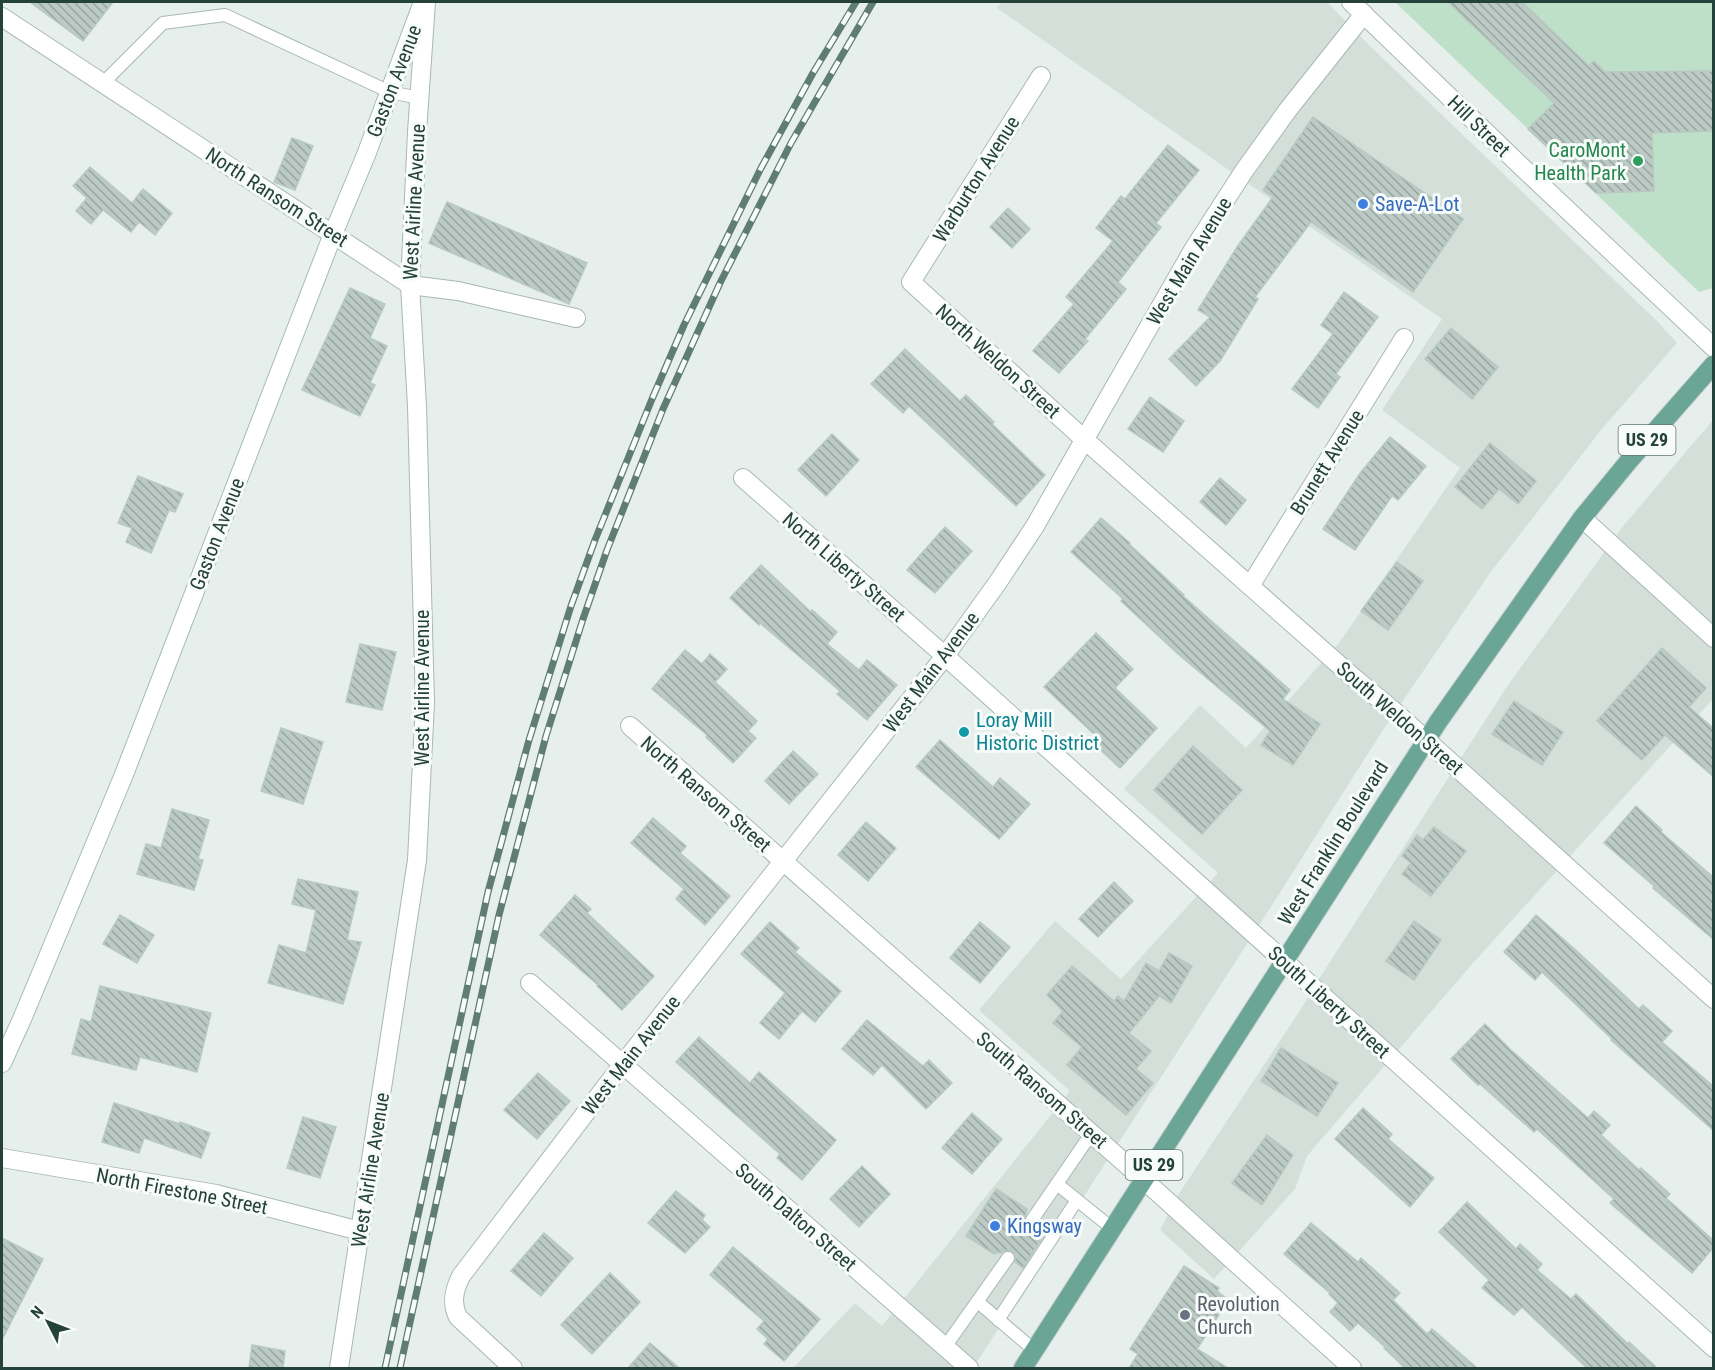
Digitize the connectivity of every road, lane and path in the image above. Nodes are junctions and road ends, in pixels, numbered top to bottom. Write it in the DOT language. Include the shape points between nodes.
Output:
graph roads {
  1 [pos="424,2"];
  2 [pos="1358,8"];
  3 [pos="2,17"];
  4 [pos="1041,76"];
  5 [pos="103,83"];
  6 [pos="390,92"];
  7 [pos="419,98"];
  8 [pos="333,234"];
  9 [pos="911,282"];
  10 [pos="410,285"];
  11 [pos="576,318"];
  12 [pos="1404,338"];
  13 [pos="1713,348"];
  14 [pos="1713,364"];
  15 [pos="1084,440"];
  16 [pos="743,478"];
  17 [pos="1582,518"];
  18 [pos="1250,586"];
  19 [pos="1713,638"];
  20 [pos="945,656"];
  21 [pos="630,726"];
  22 [pos="1425,740"];
  23 [pos="783,862"];
  24 [pos="1284,962"];
  25 [pos="530,984"];
  26 [pos="1713,999"];
  27 [pos="2,1063"];
  28 [pos="623,1065"];
  29 [pos="1091,1134"];
  30 [pos="2,1158"];
  31 [pos="1144,1180"];
  32 [pos="1057,1184"];
  33 [pos="1077,1200"];
  34 [pos="1032,1220"];
  35 [pos="1113,1229"];
  36 [pos="360,1231"];
  37 [pos="1008,1258"];
  38 [pos="978,1302"];
  39 [pos="998,1320"];
  40 [pos="945,1347"];
  41 [pos="1713,1348"];
  42 [pos="1034,1350"];
  43 [pos="339,1368"];
  44 [pos="513,1368"];
  45 [pos="969,1368"];
  46 [pos="1023,1368"];
  47 [pos="1352,1368"];
  1 -- 6 [label="street, Gaston Avenue"];
  1 -- 7 [label="street, West Airline Avenue"];
  2 -- 13 [label="street, Hill Street"];
  2 -- 15 [label="street, West Main Avenue" via="1193,250"];
  3 -- 5 [label="street, North Ransom Street"];
  4 -- 9 [label="street, Warburton Avenue"];
  5 -- 6 [label="lane" via="162,22 225,15"];
  5 -- 8 [label="street, North Ransom Street"];
  6 -- 7 [label="lane"];
  6 -- 8 [label="street, Gaston Avenue"];
  7 -- 10 [label="street, West Airline Avenue"];
  8 -- 10 [label="street, North Ransom Street"];
  8 -- 27 [label="street, Gaston Avenue" via="123,777"];
  9 -- 15 [label="street, North Weldon Street"];
  10 -- 11 [label="street, North Ransom Street" via="458,291"];
  10 -- 36 [label="street, West Airline Avenue" via="425,703 418,849"];
  12 -- 18 [label="street, Brunett Avenue"];
  14 -- 17 [label="main road, West Franklin Boulevard / US 29"];
  15 -- 18 [label="street, South Weldon Street"];
  15 -- 20 [label="street, West Main Avenue" via="999,582"];
  16 -- 20 [label="street, North Liberty Street"];
  17 -- 19 [label="street"];
  17 -- 22 [label="main road, West Franklin Boulevard / US 29"];
  18 -- 22 [label="street, South Weldon Street"];
  20 -- 23 [label="street, West Main Avenue"];
  20 -- 24 [label="street, South Liberty Street"];
  21 -- 23 [label="street, North Ransom Street"];
  22 -- 24 [label="main road, West Franklin Boulevard / US 29"];
  22 -- 26 [label="street, South Weldon Street"];
  23 -- 28 [label="street, West Main Avenue"];
  23 -- 29 [label="street, South Ransom Street"];
  24 -- 31 [label="main road, West Franklin Boulevard / US 29"];
  24 -- 41 [label="street, South Liberty Street"];
  25 -- 28 [label="street, South Dalton Street"];
  28 -- 40 [label="street, South Dalton Street"];
  28 -- 44 [label="street, West Main Avenue" via="455,1289 454,1310 458,1317"];
  29 -- 31 [label="street, South Ransom Street"];
  29 -- 32 [label="lane"];
  30 -- 36 [label="street, North Firestone Street" via="216,1194"];
  31 -- 35 [label="main road, West Franklin Boulevard / US 29"];
  31 -- 47 [label="street, South Ransom Street"];
  32 -- 33 [label="lane"];
  32 -- 34 [label="lane"];
  33 -- 35 [label="lane"];
  33 -- 39 [label="lane"];
  35 -- 42 [label="main road, West Franklin Boulevard / US 29"];
  36 -- 43 [label="street, West Airline Avenue"];
  37 -- 38 [label="lane"];
  38 -- 39 [label="lane"];
  38 -- 40 [label="lane"];
  39 -- 42 [label="lane"];
  40 -- 45 [label="street, South Dalton Street"];
  42 -- 46 [label="main road, West Franklin Boulevard / US 29"];
}
